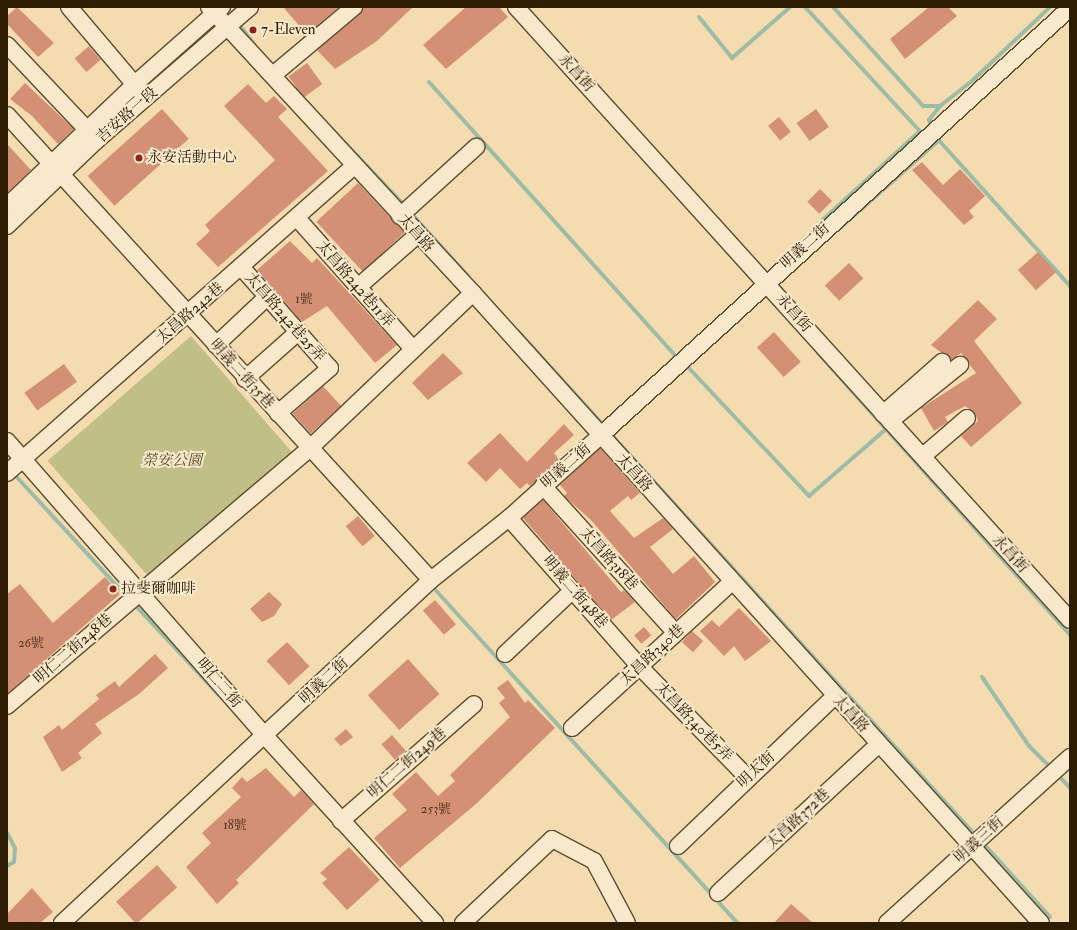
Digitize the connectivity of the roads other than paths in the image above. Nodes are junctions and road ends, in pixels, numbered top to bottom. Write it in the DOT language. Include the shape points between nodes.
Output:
graph roads {
  1 [pos="69,7"];
  2 [pos="250,7"];
  3 [pos="354,7"];
  4 [pos="516,7"];
  5 [pos="1070,8"];
  6 [pos="215,9"];
  7 [pos="228,28"];
  8 [pos="7,45"];
  9 [pos="273,75"];
  10 [pos="136,83"];
  11 [pos="144,98"];
  12 [pos="7,115"];
  13 [pos="92,134"];
  14 [pos="476,147"];
  15 [pos="354,166"];
  16 [pos="56,168"];
  17 [pos="7,206"];
  18 [pos="400,216"];
  19 [pos="297,218"];
  20 [pos="7,226"];
  21 [pos="416,236"];
  22 [pos="242,268"];
  23 [pos="766,281"];
  24 [pos="358,287"];
  25 [pos="473,293"];
  26 [pos="268,296"];
  27 [pos="187,315"];
  28 [pos="299,331"];
  29 [pos="216,345"];
  30 [pos="413,349"];
  31 [pos="942,362"];
  32 [pos="960,364"];
  33 [pos="245,378"];
  34 [pos="278,413"];
  35 [pos="887,418"];
  36 [pos="967,418"];
  37 [pos="600,436"];
  38 [pos="7,440"];
  39 [pos="310,448"];
  40 [pos="924,456"];
  41 [pos="24,458"];
  42 [pos="7,473"];
  43 [pos="543,486"];
  44 [pos="509,518"];
  45 [pos="431,580"];
  46 [pos="732,582"];
  47 [pos="573,590"];
  48 [pos="139,592"];
  49 [pos="1070,620"];
  50 [pos="675,632"];
  51 [pos="505,654"];
  52 [pos="640,667"];
  53 [pos="835,696"];
  54 [pos="474,704"];
  55 [pos="7,706"];
  56 [pos="572,728"];
  57 [pos="265,736"];
  58 [pos="878,745"];
  59 [pos="1070,757"];
  60 [pos="747,777"];
  61 [pos="341,821"];
  62 [pos="678,846"];
  63 [pos="972,847"];
  64 [pos="718,893"];
  65 [pos="67,922"];
  66 [pos="435,923"];
  67 [pos="462,923"];
  68 [pos="627,923"];
  69 [pos="887,923"];
  70 [pos="1041,923"];
  1 -- 10 [label="street"];
  2 -- 7 [label="street, 吉安路一段"];
  3 -- 9 [label="street"];
  4 -- 23 [label="street, 永昌街"];
  5 -- 23 [label="street, 明義二街"];
  6 -- 7 [label="street, 太昌路"];
  6 -- 10 [label="street, 吉安路一段"];
  7 -- 9 [label="street, 太昌路"];
  7 -- 11 [label="street, 吉安路一段"];
  8 -- 13 [label="street"];
  9 -- 15 [label="street, 太昌路"];
  10 -- 11 [label="street"];
  10 -- 13 [label="street, 吉安路一段"];
  11 -- 13 [label="street, 吉安路一段"];
  12 -- 16 [label="street, 明義二街35巷"];
  13 -- 16 [label="street, 吉安路一段"];
  14 -- 18 [label="street"];
  15 -- 18 [label="street, 太昌路"];
  15 -- 19 [label="street, 太昌路242巷"];
  16 -- 17 [label="street, 吉安路一段"];
  16 -- 20 [label="street, 吉安路一段"];
  16 -- 27 [label="street, 明義二街35巷"];
  18 -- 21 [label="street, 太昌路"];
  19 -- 22 [label="street, 太昌路242巷"];
  19 -- 24 [label="street, 太昌路242巷11弄"];
  21 -- 24 [label="street"];
  21 -- 25 [label="street, 太昌路"];
  22 -- 26 [label="street, 太昌路242巷25弄"];
  22 -- 27 [label="street, 太昌路242巷"];
  23 -- 35 [label="street, 永昌街"];
  23 -- 37 [label="street, 明義二街"];
  24 -- 30 [label="street, 太昌路242巷11弄"];
  25 -- 30 [label="street, 明仁二街248巷"];
  25 -- 37 [label="street, 太昌路"];
  26 -- 28 [label="street, 太昌路242巷25弄"];
  26 -- 29 [label="street"];
  27 -- 29 [label="street, 明義二街35巷"];
  27 -- 41 [label="street, 太昌路242巷"];
  28 -- 33 [label="street"];
  28 -- 34 [label="street, 太昌路242巷25弄" via="330,368"];
  29 -- 33 [label="street, 明義二街35巷"];
  30 -- 39 [label="street, 明仁二街248巷"];
  31 -- 35 [label="street"];
  32 -- 35 [label="street"];
  33 -- 34 [label="street, 明義二街35巷"];
  34 -- 39 [label="street, 明義二街35巷"];
  35 -- 40 [label="street, 永昌街"];
  36 -- 40 [label="street"];
  37 -- 43 [label="street, 明義二街"];
  37 -- 46 [label="street, 太昌路"];
  38 -- 41 [label="street, 明仁二街"];
  39 -- 45 [label="street, 明義二街35巷"];
  39 -- 48 [label="street, 明仁二街248巷"];
  40 -- 49 [label="street, 永昌街"];
  41 -- 42 [label="street, 太昌路242巷"];
  41 -- 48 [label="street, 明仁二街"];
  43 -- 44 [label="street, 明義二街"];
  43 -- 50 [label="street, 太昌路318巷"];
  44 -- 45 [label="street, 明義二街"];
  44 -- 47 [label="street, 明義二街48巷"];
  45 -- 57 [label="street, 明義二街"];
  46 -- 50 [label="street, 太昌路340巷"];
  46 -- 53 [label="street, 太昌路"];
  47 -- 51 [label="street"];
  47 -- 52 [label="street, 明義二街48巷"];
  48 -- 55 [label="street, 明仁二街248巷"];
  48 -- 57 [label="street, 明仁二街"];
  50 -- 52 [label="street, 太昌路340巷"];
  52 -- 56 [label="street, 太昌路340巷"];
  52 -- 60 [label="street, 太昌路340巷5弄"];
  53 -- 58 [label="street, 太昌路"];
  53 -- 60 [label="street, 明太街"];
  54 -- 61 [label="street, 明仁二街249巷"];
  57 -- 61 [label="street, 明仁二街"];
  57 -- 65 [label="street, 明義二街"];
  58 -- 63 [label="street, 太昌路"];
  58 -- 64 [label="street, 太昌路372巷"];
  59 -- 63 [label="street, 明義三街"];
  60 -- 62 [label="street, 明太街"];
  61 -- 66 [label="street, 明仁二街"];
  63 -- 69 [label="street, 明義三街"];
  63 -- 70 [label="street, 太昌路"];
  67 -- 68 [label="street" via="552,839 594,861"];
}
